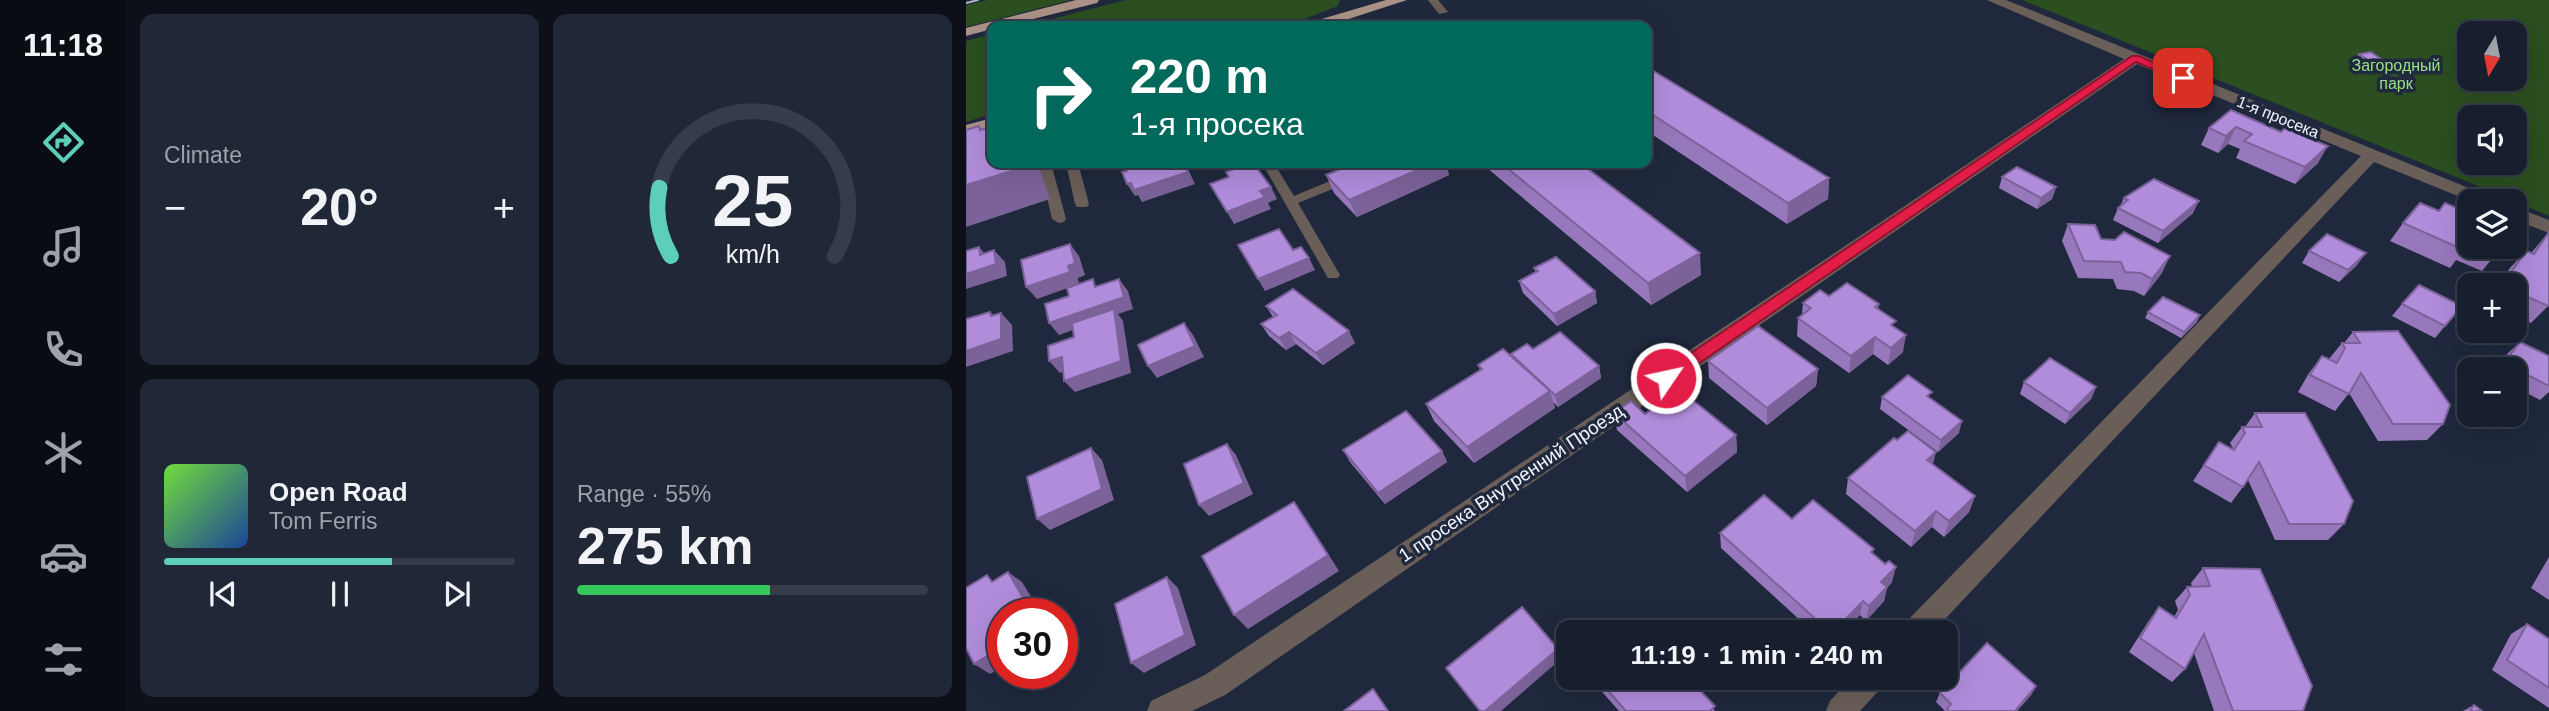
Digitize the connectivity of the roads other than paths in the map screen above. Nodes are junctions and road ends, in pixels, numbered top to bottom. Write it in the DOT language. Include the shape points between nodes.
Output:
graph roads {
  1 [pos="1092,0"];
  2 [pos="1400,0"];
  3 [pos="1433,0"];
  4 [pos="1994,0"];
  5 [pos="1443,12"];
  6 [pos="1009,21"];
  7 [pos="1330,21"];
  8 [pos="987,27"];
  9 [pos="966,32"];
  10 [pos="2136,58"];
  11 [pos="987,124"];
  12 [pos="966,130"];
  13 [pos="2371,155"];
  14 [pos="1046,168"];
  15 [pos="1073,168"];
  16 [pos="1271,168"];
  17 [pos="1370,168"];
  18 [pos="2457,190"];
  19 [pos="1290,202"];
  20 [pos="1083,204"];
  21 [pos="2527,218"];
  22 [pos="1059,219"];
  23 [pos="2549,227"];
  24 [pos="1333,275"];
  25 [pos="1926,620"];
  26 [pos="1860,690"];
  27 [pos="1161,711"];
  28 [pos="1840,711"];
  1 -- 6 [label="main road"];
  2 -- 7 [label="main road"];
  3 -- 5 [label="lane"];
  4 -- 10 [label="street, 1-я просека"];
  8 -- 9 [label="main road"];
  10 -- 13 [label="street, 1-я просека"];
  10 -- 27 [label="street, 1 просека Внутренний Проезд" via="1215,685"];
  11 -- 12 [label="main road"];
  13 -- 18 [label="street, 1-я просека"];
  13 -- 25 [label="street"];
  14 -- 22 [label="lane"];
  15 -- 20 [label="lane"];
  16 -- 19 [label="lane"];
  17 -- 19 [label="lane"];
  19 -- 24 [label="lane"];
  21 -- 23 [label="street"];
  26 -- 28 [label="street"];
}
